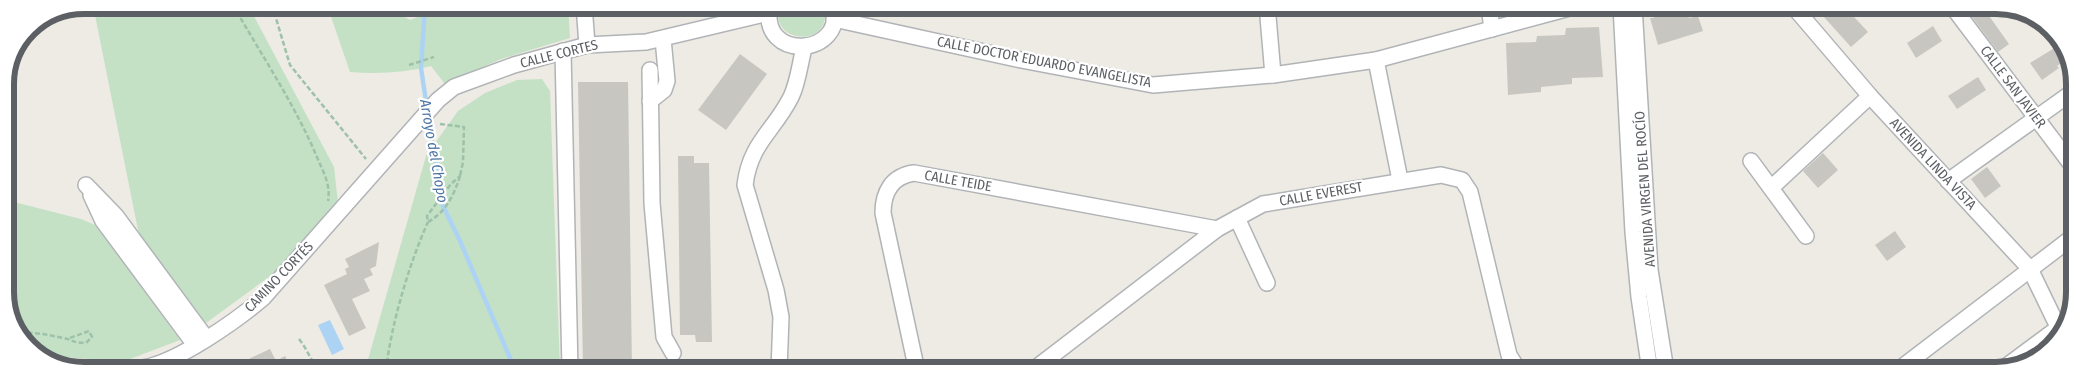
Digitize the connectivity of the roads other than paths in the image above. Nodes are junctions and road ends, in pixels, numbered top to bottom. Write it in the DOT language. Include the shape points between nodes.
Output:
graph roads {
  1 [pos="585,14"];
  2 [pos="751,14"];
  3 [pos="769,14"];
  4 [pos="833,14"];
  5 [pos="842,14"];
  6 [pos="1267,14"];
  7 [pos="1490,14"];
  8 [pos="1547,14"];
  9 [pos="1621,14"];
  10 [pos="1634,14"];
  11 [pos="1800,14"];
  12 [pos="1958,14"];
  13 [pos="1492,29"];
  14 [pos="663,38"];
  15 [pos="587,44"];
  16 [pos="804,48"];
  17 [pos="563,51"];
  18 [pos="1376,60"];
  19 [pos="650,70"];
  20 [pos="1273,75"];
  21 [pos="1870,96"];
  22 [pos="2066,97"];
  23 [pos="650,101"];
  24 [pos="2037,117"];
  25 [pos="402,140"];
  26 [pos="2066,157"];
  27 [pos="1751,161"];
  28 [pos="1400,180"];
  29 [pos="1948,181"];
  30 [pos="1771,188"];
  31 [pos="1237,218"];
  32 [pos="1217,229"];
  33 [pos="1806,236"];
  34 [pos="2066,242"];
  35 [pos="2030,269"];
  36 [pos="1267,283"];
  37 [pos="2058,326"];
  38 [pos="2053,334"];
  39 [pos="201,341"];
  40 [pos="673,353"];
  41 [pos="2016,360"];
  42 [pos="160,362"];
  43 [pos="570,362"];
  44 [pos="779,362"];
  45 [pos="915,362"];
  46 [pos="1044,362"];
  47 [pos="1513,362"];
  48 [pos="1649,362"];
  49 [pos="1665,362"];
  50 [pos="1909,362"];
  1 -- 15 [label="street"];
  2 -- 14 [label="street, CALLE CORTES"];
  3 -- 16 [label="street" via="770,24 783,42"];
  4 -- 16 [label="street" via="827,36 821,42"];
  5 -- 20 [label="street, CALLE DOCTOR EDUARDO EVANGELISTA" via="1022,60 1153,85"];
  6 -- 20 [label="street"];
  7 -- 13 [label="street"];
  8 -- 13 [label="street, CALLE DOCTOR EDUARDO EVANGELISTA"];
  9 -- 48 [label="street, AVENIDA VIRGEN DEL ROCÍO" via="1633,232"];
  10 -- 49 [label="street, AVENIDA VIRGEN DEL ROCÍO" via="1650,270"];
  11 -- 21 [label="street, AVENIDA LINDA VISTA"];
  12 -- 24 [label="street, CALLE SAN JAVIER"];
  13 -- 18 [label="street, CALLE DOCTOR EDUARDO EVANGELISTA"];
  14 -- 15 [label="street, CALLE CORTES" via="646,42"];
  14 -- 23 [label="street" via="667,81 664,90"];
  15 -- 17 [label="street, CALLE CORTES"];
  16 -- 44 [label="street" via="792,95 754,148 746,171 745,184 776,290 780,317"];
  17 -- 25 [label="street, CALLE CORTES" via="454,87"];
  17 -- 43 [label="street"];
  18 -- 20 [label="street, CALLE DOCTOR EDUARDO EVANGELISTA"];
  18 -- 28 [label="street"];
  19 -- 23 [label="street"];
  21 -- 29 [label="street, AVENIDA LINDA VISTA"];
  21 -- 30 [label="street"];
  22 -- 24 [label="street"];
  23 -- 40 [label="street" via="652,203 664,337"];
  24 -- 26 [label="street, CALLE SAN JAVIER"];
  24 -- 29 [label="street"];
  25 -- 39 [label="street, CAMINO CORTÉS" via="263,298"];
  27 -- 30 [label="street"];
  28 -- 31 [label="street, CALLE EVEREST" via="1263,204"];
  28 -- 47 [label="street, CALLE EVEREST" via="1441,175 1456,178 1470,192 1509,355"];
  29 -- 35 [label="street, AVENIDA LINDA VISTA"];
  30 -- 33 [label="street"];
  31 -- 32 [label="street, CALLE EVEREST"];
  31 -- 36 [label="street"];
  32 -- 45 [label="street, CALLE TEIDE" via="914,173 905,174 893,181 887,190 883,213"];
  32 -- 46 [label="street, CALLE EVEREST"];
  34 -- 35 [label="street"];
  35 -- 37 [label="street, AVENIDA LINDA VISTA"];
  35 -- 50 [label="street"];
  38 -- 41 [label="street"];
  39 -- 39 [label="street" via="116,216 86,185 103,221"];
  39 -- 42 [label="street, CAMINO CORTÉS" via="177,356"];
}
